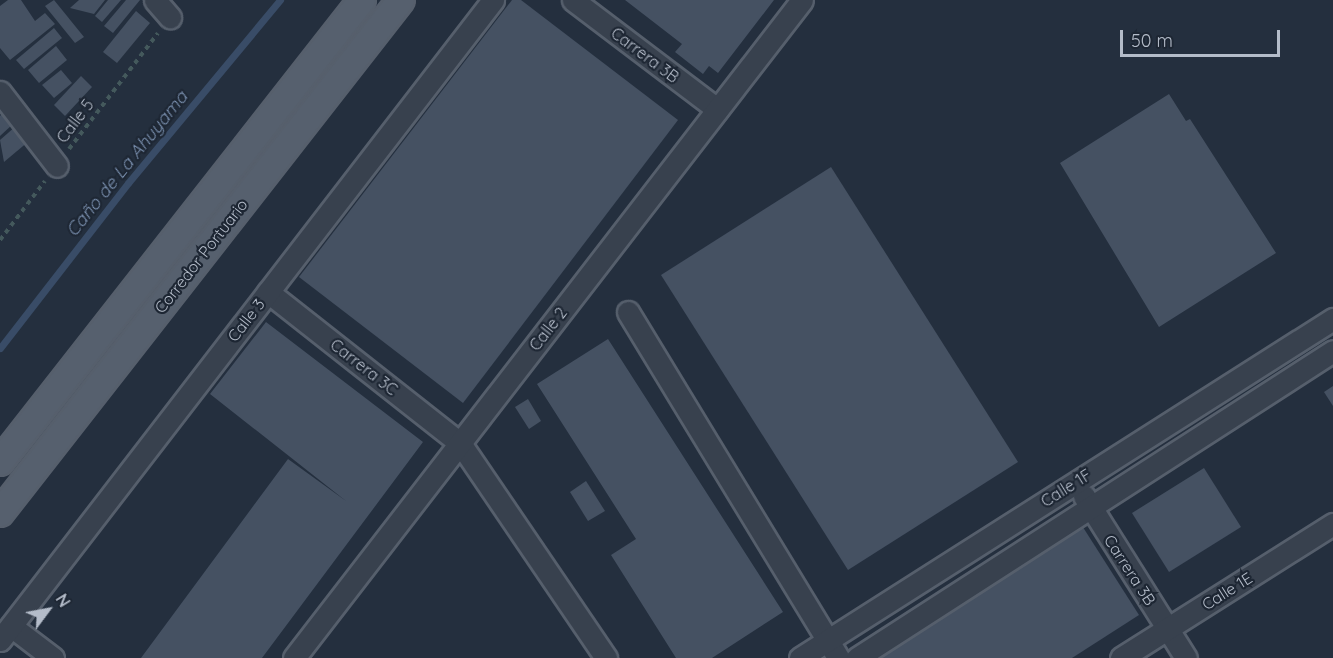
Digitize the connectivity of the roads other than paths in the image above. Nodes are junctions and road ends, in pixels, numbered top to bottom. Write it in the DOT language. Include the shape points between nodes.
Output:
graph roads {
  1 [pos="155,0"];
  2 [pos="362,0"];
  3 [pos="401,0"];
  4 [pos="493,0"];
  5 [pos="573,0"];
  6 [pos="802,0"];
  7 [pos="170,16"];
  8 [pos="0,93"];
  9 [pos="717,109"];
  10 [pos="57,166"];
  11 [pos="267,292"];
  12 [pos="628,312"];
  13 [pos="1333,319"];
  14 [pos="1333,351"];
  15 [pos="1247,373"];
  16 [pos="1262,397"];
  17 [pos="460,443"];
  18 [pos="0,462"];
  19 [pos="1076,483"];
  20 [pos="1091,507"];
  21 [pos="0,513"];
  22 [pos="1333,524"];
  23 [pos="1168,628"];
  24 [pos="6,633"];
  25 [pos="832,649"];
  26 [pos="53,658"];
  27 [pos="294,658"];
  28 [pos="606,658"];
  29 [pos="800,658"];
  30 [pos="857,658"];
  31 [pos="1121,658"];
  32 [pos="1186,658"];
  1 -- 7 [label="street"];
  2 -- 18 [label="main road, Corredor Portuario"];
  3 -- 21 [label="main road, Corredor Portuario"];
  4 -- 11 [label="street, Calle 3"];
  5 -- 9 [label="street, Carrera 3B"];
  6 -- 9 [label="street, Calle 2"];
  8 -- 10 [label="street"];
  9 -- 17 [label="street, Calle 2"];
  11 -- 17 [label="street, Carrera 3C"];
  11 -- 24 [label="street, Calle 3"];
  12 -- 25 [label="street"];
  13 -- 15 [label="street, Calle 1F"];
  14 -- 16 [label="street, Calle 1F"];
  15 -- 16 [label="street"];
  15 -- 19 [label="street, Calle 1F"];
  16 -- 20 [label="street, Calle 1F"];
  17 -- 27 [label="street, Calle 2"];
  17 -- 28 [label="street, Carrera 3C"];
  19 -- 20 [label="street, Carrera 3B"];
  19 -- 25 [label="street, Calle 1F"];
  20 -- 23 [label="street, Carrera 3B"];
  20 -- 30 [label="street, Calle 1F"];
  22 -- 23 [label="street, Calle 1E"];
  23 -- 31 [label="street, Calle 1E"];
  23 -- 32 [label="street, Carrera 3B"];
  24 -- 26 [label="street"];
  25 -- 29 [label="street, Calle 1F"];
}
